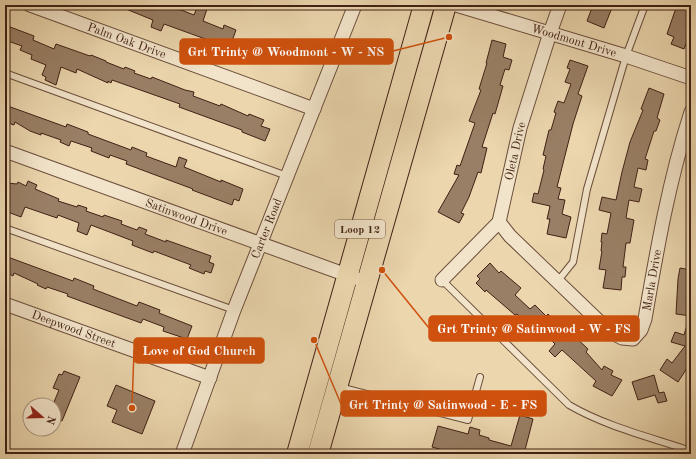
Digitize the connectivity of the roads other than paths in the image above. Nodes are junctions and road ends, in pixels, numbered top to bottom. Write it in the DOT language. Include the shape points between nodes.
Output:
graph roads {
  1 [pos="30,5"];
  2 [pos="355,5"];
  3 [pos="424,5"];
  4 [pos="446,5"];
  5 [pos="456,5"];
  6 [pos="560,5"];
  7 [pos="645,5"];
  8 [pos="550,33"];
  9 [pos="626,56"];
  10 [pos="5,73"];
  11 [pos="691,78"];
  12 [pos="314,109"];
  13 [pos="691,112"];
  14 [pos="5,151"];
  15 [pos="287,176"];
  16 [pos="499,222"];
  17 [pos="5,228"];
  18 [pos="260,243"];
  19 [pos="348,275"];
  20 [pos="442,280"];
  21 [pos="368,282"];
  22 [pos="556,282"];
  23 [pos="5,304"];
  24 [pos="234,310"];
  25 [pos="480,377"];
  26 [pos="210,378"];
  27 [pos="337,386"];
  28 [pos="691,451"];
  29 [pos="182,454"];
  30 [pos="297,454"];
  31 [pos="318,454"];
  1 -- 12 [label="street, Palm Oak Drive"];
  2 -- 12 [label="street, Carter Road"];
  3 -- 19 [label="main road, Loop 12"];
  4 -- 21 [label="main road, Loop 12"];
  5 -- 8 [label="street, Woodmont Drive"];
  6 -- 8 [label="street, Oleta Drive"];
  7 -- 9 [label="lane"];
  8 -- 9 [label="street, Woodmont Drive"];
  8 -- 16 [label="street, Oleta Drive" via="520,128"];
  9 -- 11 [label="street, Woodmont Drive"];
  9 -- 22 [label="lane" via="587,189 573,262"];
  10 -- 15 [label="lane"];
  12 -- 15 [label="street, Carter Road"];
  13 -- 22 [label="street, Marla Drive" via="669,189 641,330 633,339 622,338 609,331"];
  14 -- 18 [label="street, Satinwood Drive"];
  15 -- 18 [label="street, Carter Road"];
  16 -- 20 [label="street"];
  16 -- 22 [label="street, Marla Drive"];
  17 -- 24 [label="lane"];
  18 -- 19 [label="street, Satinwood Drive"];
  18 -- 24 [label="street, Carter Road"];
  19 -- 21 [label="street, Satinwood Drive"];
  19 -- 30 [label="main road, Loop 12"];
  20 -- 28 [label="lane" via="569,405 611,425"];
  21 -- 27 [label="main road, Loop 12"];
  23 -- 26 [label="street, Deepwood Street"];
  24 -- 26 [label="street, Carter Road"];
  25 -- 27 [label="lane" via="468,420"];
  26 -- 29 [label="street, Carter Road"];
  27 -- 31 [label="main road, Loop 12"];
}
